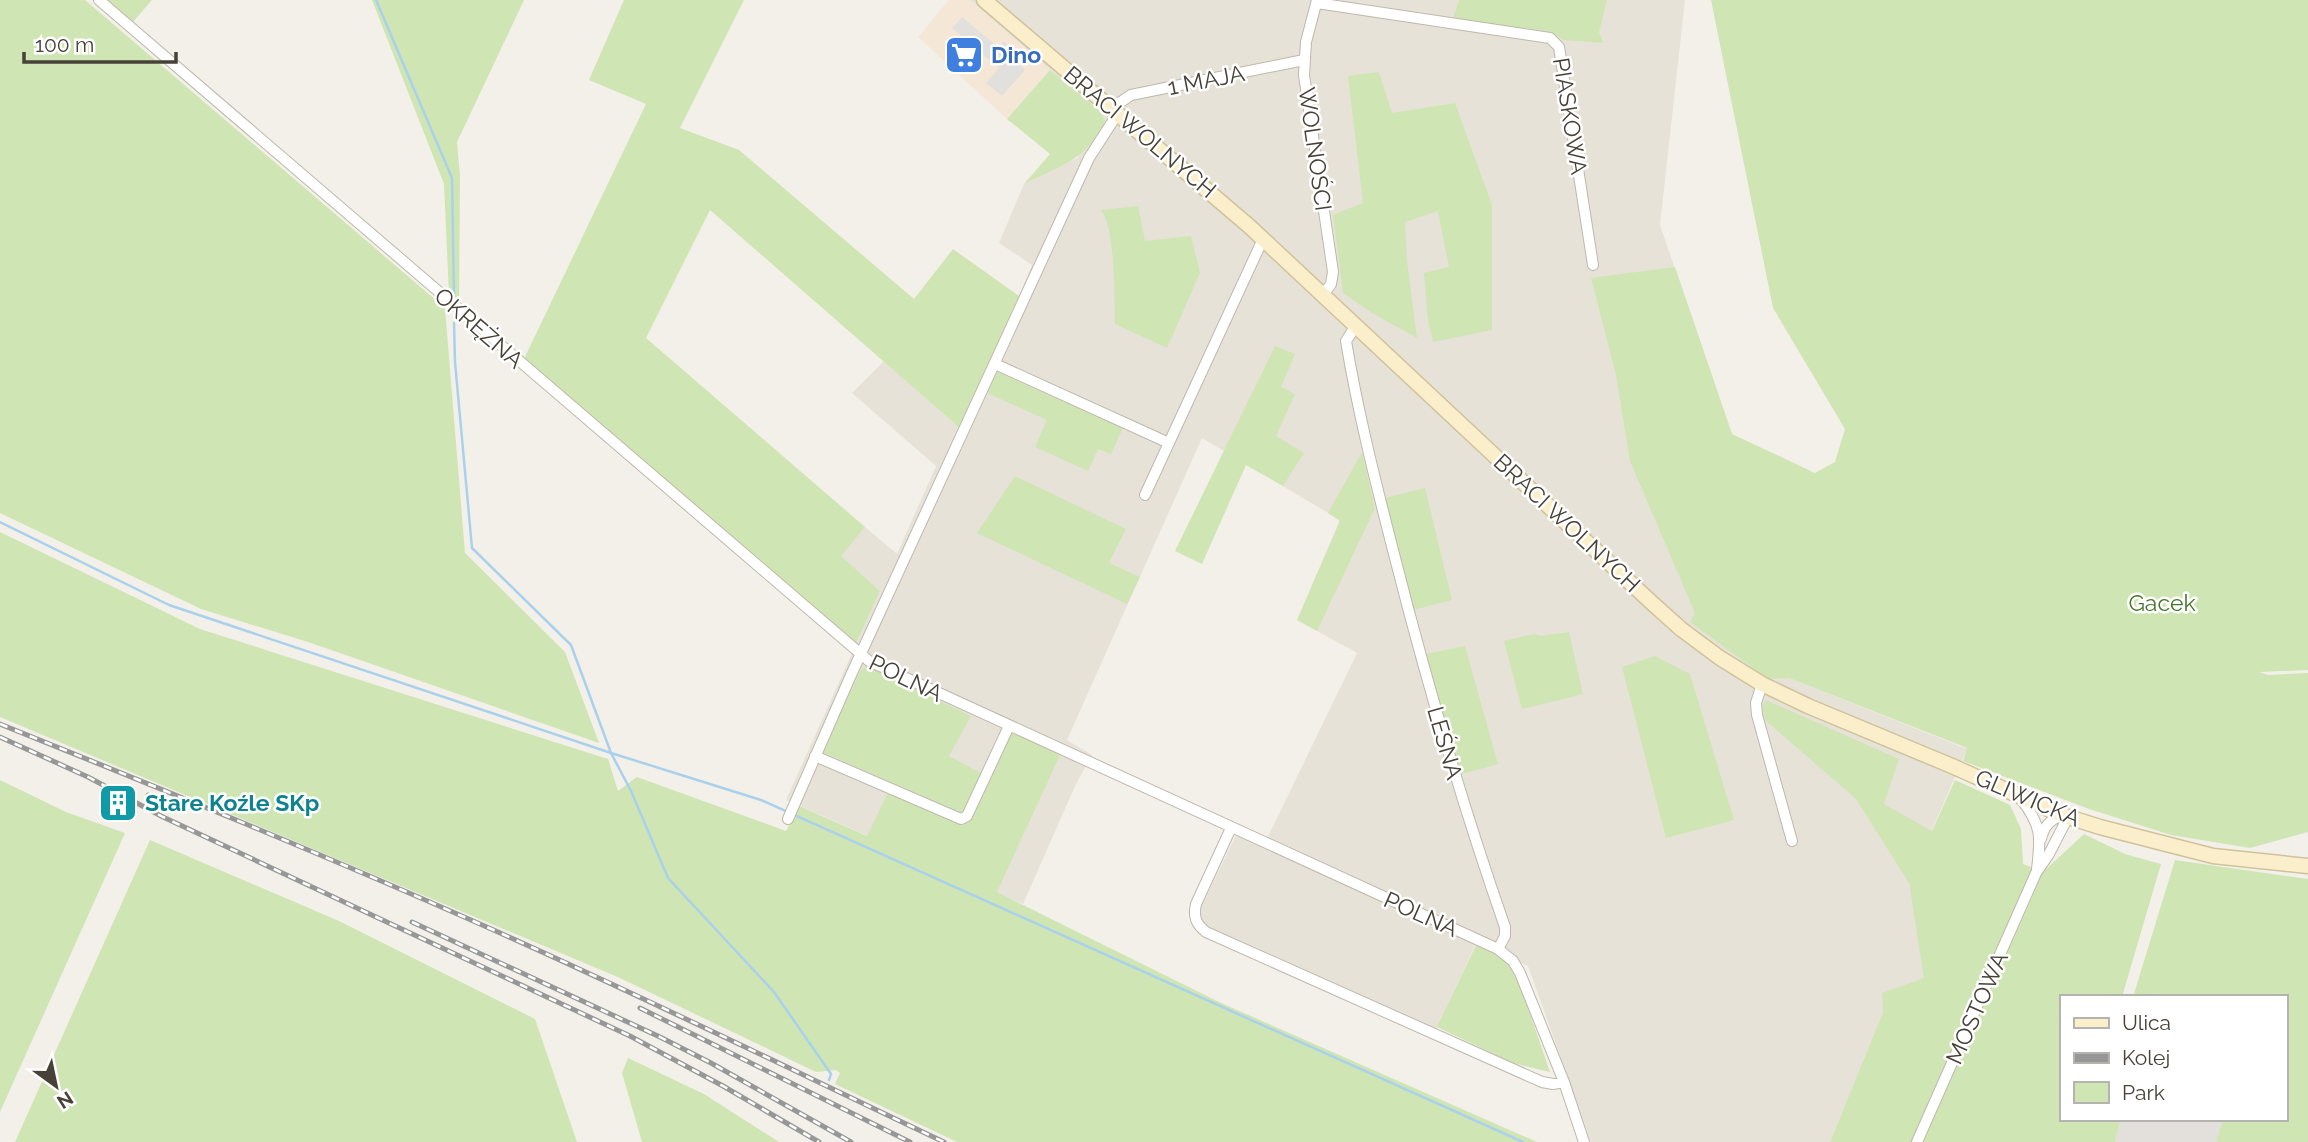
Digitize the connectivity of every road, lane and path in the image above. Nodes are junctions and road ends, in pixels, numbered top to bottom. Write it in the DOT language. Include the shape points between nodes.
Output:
graph roads {
  1 [pos="99,0"];
  2 [pos="984,0"];
  3 [pos="1317,2"];
  4 [pos="1304,60"];
  5 [pos="1115,111"];
  6 [pos="1263,239"];
  7 [pos="1593,265"];
  8 [pos="1322,296"];
  9 [pos="1355,327"];
  10 [pos="995,364"];
  11 [pos="1169,443"];
  12 [pos="1145,495"];
  13 [pos="860,655"];
  14 [pos="1762,684"];
  15 [pos="1009,726"];
  16 [pos="815,756"];
  17 [pos="2020,798"];
  18 [pos="789,814"];
  19 [pos="2065,816"];
  20 [pos="1231,828"];
  21 [pos="2040,839"];
  22 [pos="1792,841"];
  23 [pos="2308,866"];
  24 [pos="2036,873"];
  25 [pos="1498,949"];
  26 [pos="1564,1082"];
  27 [pos="1584,1142"];
  28 [pos="1917,1142"];
  1 -- 13 [label="street, OKRĘŻNA"];
  2 -- 5 [label="main road, BRACI WOLNYCH"];
  3 -- 4 [label="street, WOLNOŚCI"];
  3 -- 7 [label="street, PIASKOWA" via="1555,41"];
  4 -- 5 [label="street, 1 MAJA" via="1130,94"];
  4 -- 8 [label="street, WOLNOŚCI" via="1333,272"];
  5 -- 6 [label="main road, BRACI WOLNYCH"];
  5 -- 10 [label="street, POLNA"];
  6 -- 8 [label="main road, BRACI WOLNYCH"];
  6 -- 11 [label="street"];
  8 -- 9 [label="main road, BRACI WOLNYCH"];
  9 -- 14 [label="main road, BRACI WOLNYCH" via="1665,615"];
  9 -- 25 [label="street, LEŚNA" via="1346,341 1368,452 1444,740 1505,927"];
  10 -- 11 [label="street"];
  10 -- 13 [label="street, POLNA"];
  11 -- 12 [label="street"];
  13 -- 15 [label="street, POLNA"];
  13 -- 16 [label="street"];
  14 -- 17 [label="main road, GLIWICKA"];
  14 -- 22 [label="street" via="1757,715"];
  15 -- 16 [label="street" via="967,816 961,819"];
  15 -- 20 [label="street, POLNA"];
  16 -- 18 [label="street"];
  17 -- 19 [label="main road, GLIWICKA"];
  17 -- 21 [label="street"];
  19 -- 21 [label="street" via="2052,819"];
  19 -- 23 [label="main road, GLIWICKA" via="2213,856"];
  19 -- 24 [label="street, MOSTOWA"];
  20 -- 25 [label="street, POLNA"];
  20 -- 26 [label="street" via="1194,912 1206,932 1542,1082"];
  21 -- 24 [label="street, MOSTOWA"];
  24 -- 28 [label="street, MOSTOWA"];
  25 -- 26 [label="street" via="1519,970"];
  26 -- 27 [label="street"];
}
